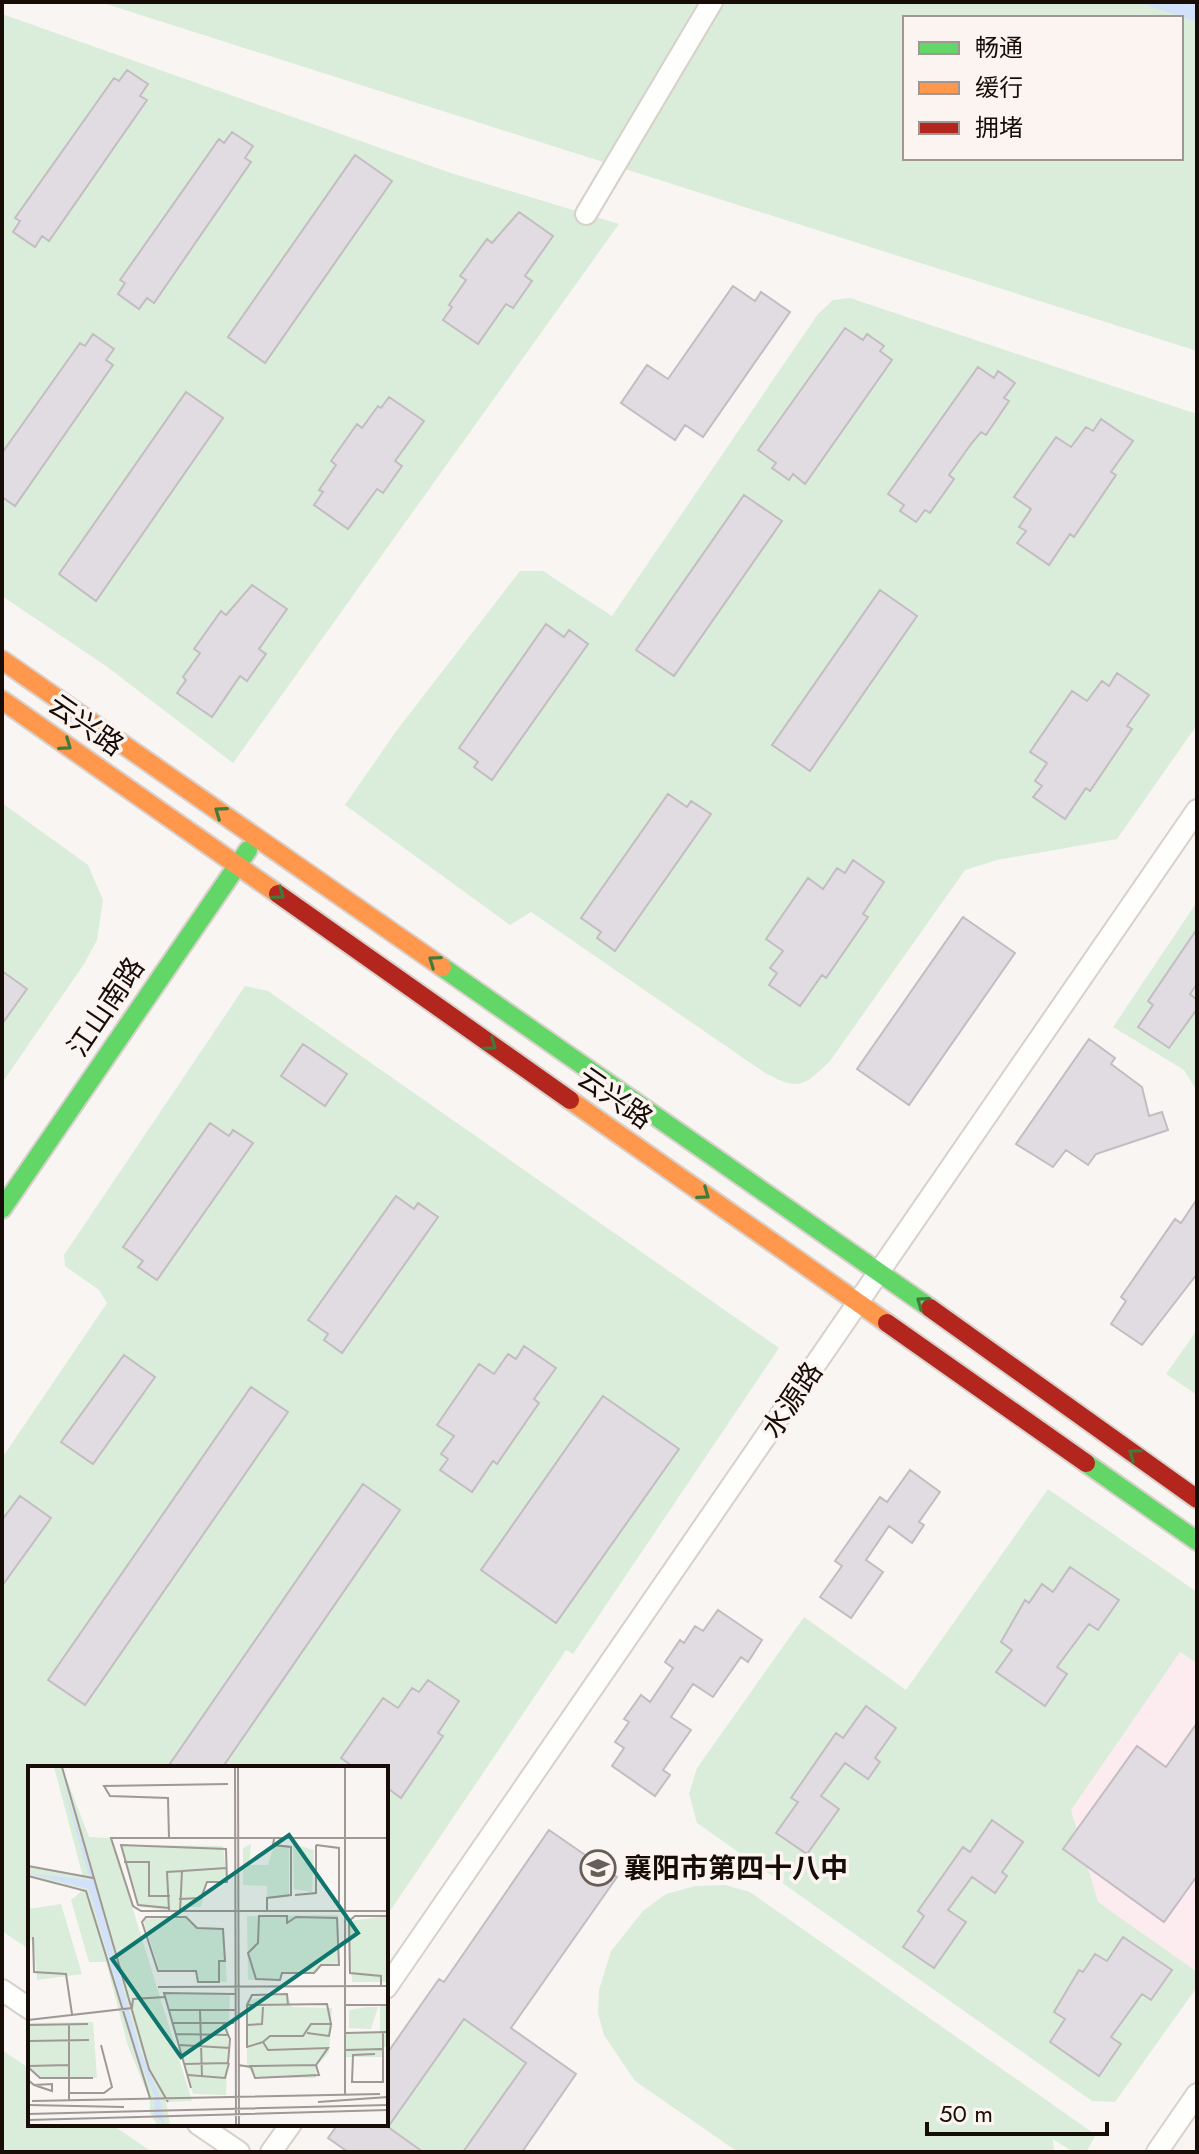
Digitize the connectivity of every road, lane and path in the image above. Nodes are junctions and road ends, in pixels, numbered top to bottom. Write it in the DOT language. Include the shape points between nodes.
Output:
graph roads {
  1 [pos="712,2"];
  2 [pos="586,214"];
  3 [pos="2,660"];
  4 [pos="2,700"];
  5 [pos="1197,810"];
  6 [pos="257,838"];
  7 [pos="238,865"];
  8 [pos="2,1209"];
  9 [pos="880,1272"];
  10 [pos="858,1303"];
  11 [pos="1197,1499"];
  12 [pos="1197,1541"];
  13 [pos="388,1985"];
  14 [pos="2,1990"];
  15 [pos="28,2008"];
  16 [pos="1197,2094"];
  17 [pos="201,2126"];
  18 [pos="290,2126"];
  19 [pos="239,2152"];
  20 [pos="271,2152"];
  21 [pos="1157,2152"];
  1 -- 2 [label="street"];
  6 -- 3 [label="street, 云兴路, one-way"];
  4 -- 7 [label="street, 云兴路, one-way"];
  5 -- 9 [label="street, 水源路"];
  6 -- 7 [label="street, 江山南路"];
  9 -- 6 [label="street, 云兴路, one-way"];
  7 -- 8 [label="street, 江山南路"];
  7 -- 10 [label="street, 云兴路, one-way"];
  9 -- 10 [label="street, 水源路"];
  11 -- 9 [label="street, 云兴路, one-way"];
  10 -- 12 [label="street, 云兴路"];
  10 -- 13 [label="street, 水源路"];
  14 -- 15 [label="street"];
  16 -- 21 [label="street"];
  17 -- 19 [label="street"];
  18 -- 20 [label="street"];
}
